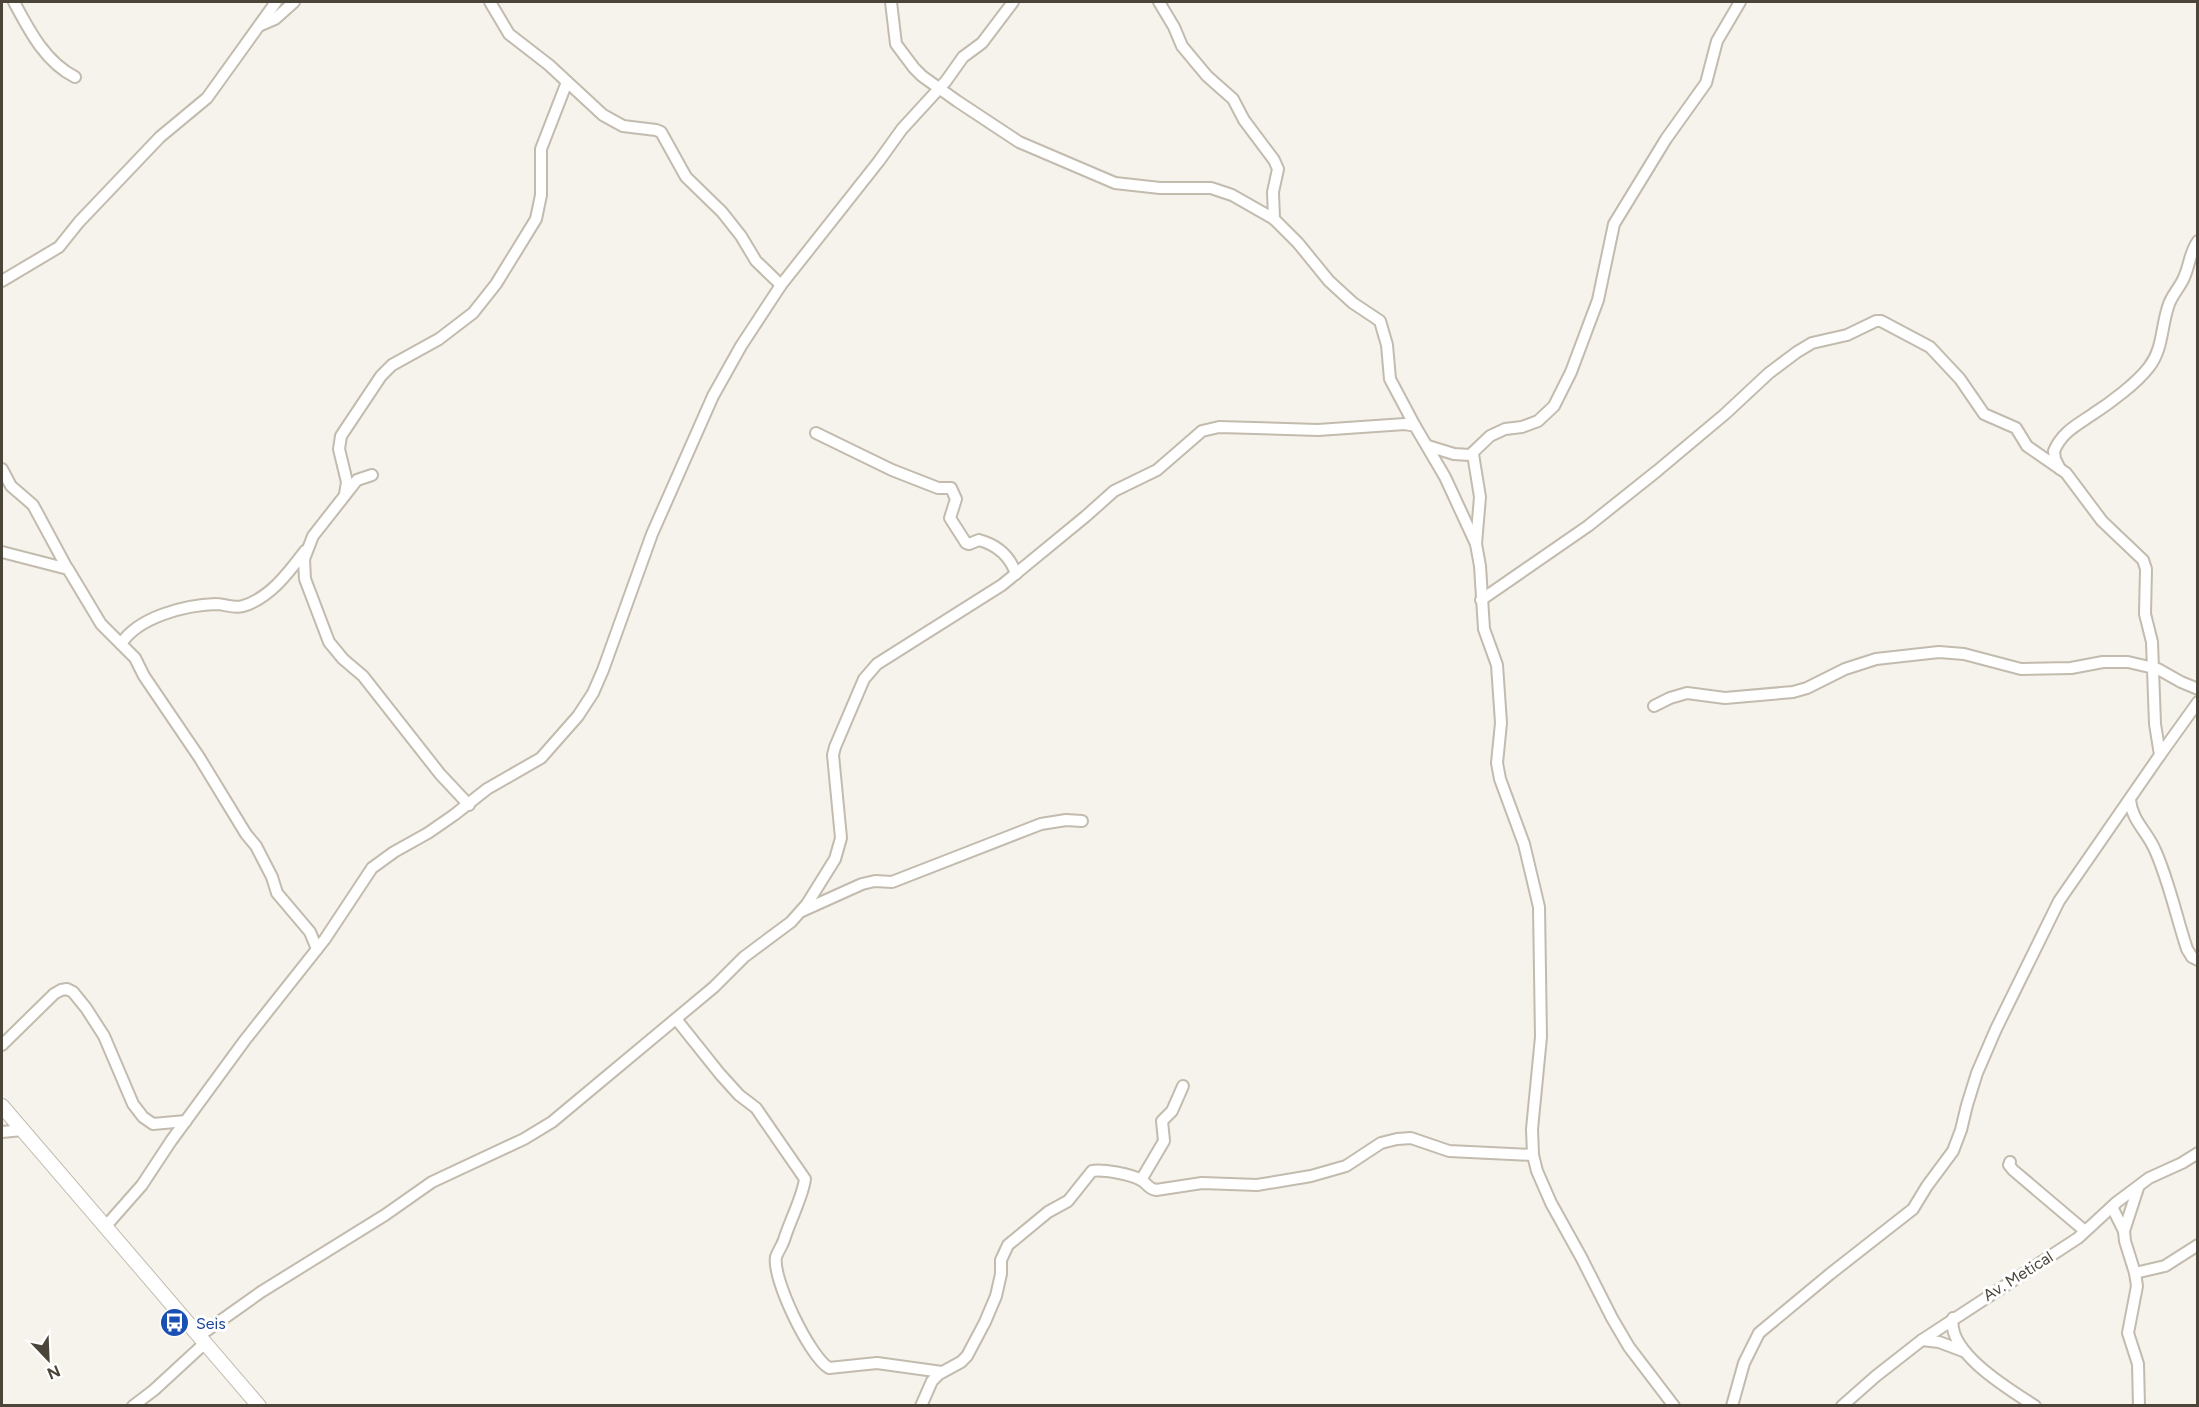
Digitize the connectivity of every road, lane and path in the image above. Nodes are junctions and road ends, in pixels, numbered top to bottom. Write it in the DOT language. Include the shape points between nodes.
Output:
graph roads {
  1 [pos="14,2"];
  2 [pos="276,2"];
  3 [pos="294,2"];
  4 [pos="490,2"];
  5 [pos="891,2"];
  6 [pos="1013,2"];
  7 [pos="1159,2"];
  8 [pos="1740,2"];
  9 [pos="259,26"];
  10 [pos="75,77"];
  11 [pos="567,82"];
  12 [pos="939,88"];
  13 [pos="1274,219"];
  14 [pos="2198,241"];
  15 [pos="2,281"];
  16 [pos="781,285"];
  17 [pos="1415,426"];
  18 [pos="816,433"];
  19 [pos="1428,446"];
  20 [pos="1473,454"];
  21 [pos="2,469"];
  22 [pos="2060,469"];
  23 [pos="372,475"];
  24 [pos="345,494"];
  25 [pos="1476,544"];
  26 [pos="307,548"];
  27 [pos="2,552"];
  28 [pos="67,568"];
  29 [pos="1016,574"];
  30 [pos="1481,600"];
  31 [pos="121,644"];
  32 [pos="2154,667"];
  33 [pos="2198,689"];
  34 [pos="2198,702"];
  35 [pos="1654,706"];
  36 [pos="2160,755"];
  37 [pos="2130,800"];
  38 [pos="469,805"];
  39 [pos="1082,821"];
  40 [pos="801,911"];
  41 [pos="317,949"];
  42 [pos="2198,960"];
  43 [pos="676,1019"];
  44 [pos="2,1046"];
  45 [pos="1183,1086"];
  46 [pos="2,1106"];
  47 [pos="186,1121"];
  48 [pos="22,1130"];
  49 [pos="2,1132"];
  50 [pos="2198,1153"];
  51 [pos="1533,1155"];
  52 [pos="2010,1162"];
  53 [pos="1141,1180"];
  54 [pos="2138,1187"];
  55 [pos="2112,1207"];
  56 [pos="2101,1217"];
  57 [pos="105,1227"];
  58 [pos="2122,1227"];
  59 [pos="2085,1231"];
  60 [pos="2198,1245"];
  61 [pos="2135,1273"];
  62 [pos="1953,1318"];
  63 [pos="202,1339"];
  64 [pos="1922,1340"];
  65 [pos="1964,1351"];
  66 [pos="942,1372"];
  67 [pos="133,1406"];
  68 [pos="259,1406"];
  69 [pos="921,1406"];
  70 [pos="1674,1406"];
  71 [pos="1732,1406"];
  72 [pos="1842,1406"];
  73 [pos="2035,1406"];
  74 [pos="2139,1406"];
  1 -- 10 [label="street" via="48,57"];
  2 -- 9 [label="street"];
  3 -- 9 [label="street" via="275,19"];
  4 -- 11 [label="street" via="509,34"];
  5 -- 12 [label="street" via="896,44 922,76"];
  6 -- 12 [label="street" via="982,43 963,57"];
  7 -- 13 [label="street" via="1182,46 1233,99 1274,160 1278,170 1272,200"];
  8 -- 20 [label="street" via="1717,41 1706,83 1614,224 1598,300 1554,406 1538,421 1490,436"];
  9 -- 15 [label="street" via="207,98 160,137 59,247"];
  11 -- 16 [label="street" via="611,121 661,132 686,177 722,212 756,261"];
  11 -- 24 [label="street" via="541,149 537,219 473,313 381,376 341,436"];
  12 -- 13 [label="street" via="1019,142 1098,177 1135,187 1211,188"];
  12 -- 16 [label="street" via="902,129"];
  13 -- 17 [label="street" via="1329,281 1380,321 1388,345 1390,379"];
  14 -- 22 [label="street" via="2188,259 2185,276 2169,301 2155,359 2122,392 2067,431 2054,451"];
  16 -- 38 [label="street" via="713,396 652,534 608,659 586,706 541,758 487,789"];
  17 -- 19 [label="street"];
  17 -- 29 [label="street" via="1318,430 1219,427 1202,431 1165,464 1114,491"];
  18 -- 29 [label="street" via="892,470 938,488 951,488 956,499 950,518 966,543 978,540 994,546 1012,562"];
  19 -- 20 [label="street" via="1454,454"];
  19 -- 25 [label="street"];
  20 -- 25 [label="street" via="1480,497"];
  21 -- 28 [label="street" via="11,486 33,505"];
  22 -- 30 [label="street" via="2027,446 2016,428 1984,414 1960,379 1929,347 1887,322 1876,321 1797,352 1587,526"];
  22 -- 32 [label="street" via="2102,521 2143,560 2145,614"];
  23 -- 24 [label="street" via="357,480"];
  24 -- 26 [label="street"];
  25 -- 30 [label="street"];
  26 -- 31 [label="street" via="277,585 253,602 240,607 218,604 173,610 138,626"];
  26 -- 38 [label="street" via="305,579 329,642 363,676"];
  27 -- 28 [label="street"];
  28 -- 31 [label="street" via="101,624"];
  29 -- 40 [label="street" via="886,658 864,679 833,755 841,838 831,867"];
  30 -- 51 [label="street" via="1484,629 1497,665 1501,723 1497,763 1524,844 1540,918 1541,1037"];
  31 -- 41 [label="street" via="135,658 199,757 256,846 277,892 310,932"];
  32 -- 33 [label="street"];
  32 -- 35 [label="street" via="2119,661 2071,668 2021,669 1965,654 1927,653 1876,659 1793,692 1725,698 1688,693"];
  32 -- 36 [label="street"];
  34 -- 36 [label="street"];
  36 -- 37 [label="street"];
  37 -- 42 [label="street" via="2137,823 2156,851 2187,949"];
  37 -- 71 [label="street" via="2059,901 1977,1073 1953,1151 1913,1209 1759,1334 1744,1363"];
  38 -- 41 [label="street" via="377,863"];
  39 -- 40 [label="street" via="1041,824 892,882 862,884"];
  40 -- 43 [label="street"];
  41 -- 47 [label="street"];
  43 -- 63 [label="street" via="552,1122 432,1182 261,1292"];
  43 -- 66 [label="street" via="720,1074 756,1108 805,1179 776,1260 787,1304 814,1355 829,1368 877,1363"];
  44 -- 47 [label="street" via="54,994 68,989 79,997 100,1029 133,1104 143,1117 153,1124"];
  45 -- 53 [label="street" via="1172,1111 1162,1121 1164,1141"];
  46 -- 48 [label="street"];
  47 -- 57 [label="street" via="142,1185"];
  48 -- 49 [label="street"];
  48 -- 57 [label="street"];
  50 -- 54 [label="street, Av. Metical" via="2153,1175"];
  51 -- 53 [label="street" via="1449,1151 1404,1138 1381,1143 1331,1171 1257,1185 1202,1183 1152,1190"];
  51 -- 70 [label="street" via="1547,1194 1611,1318"];
  52 -- 59 [label="street" via="2013,1170"];
  53 -- 66 [label="street" via="1092,1171 1068,1201 1008,1245 1001,1260 1000,1285 985,1322 964,1360"];
  54 -- 55 [label="street, Av. Metical"];
  54 -- 58 [label="street"];
  55 -- 56 [label="street, Av. Metical"];
  55 -- 58 [label="street"];
  56 -- 58 [label="street" via="2112,1218"];
  56 -- 59 [label="street, Av. Metical"];
  57 -- 63 [label="street"];
  58 -- 61 [label="street"];
  59 -- 62 [label="street, Av. Metical"];
  60 -- 61 [label="street" via="2165,1266"];
  61 -- 74 [label="street" via="2137,1286 2128,1333 2138,1364"];
  62 -- 64 [label="street, Av. Metical"];
  62 -- 65 [label="street" via="1952,1326"];
  63 -- 67 [label="street" via="154,1390"];
  63 -- 68 [label="street"];
  64 -- 65 [label="street"];
  64 -- 72 [label="street, Av. Metical"];
  65 -- 73 [label="street"];
  66 -- 69 [label="street" via="932,1381"];
}
